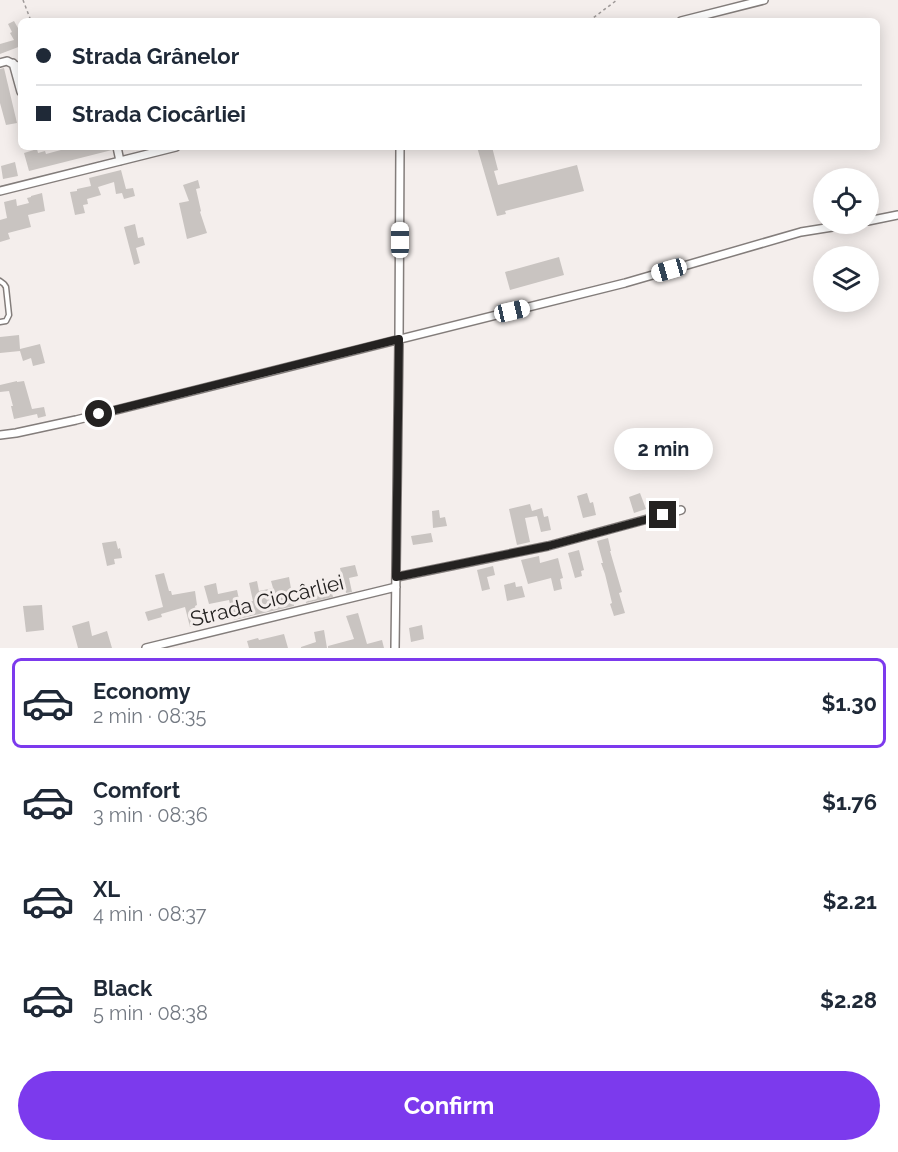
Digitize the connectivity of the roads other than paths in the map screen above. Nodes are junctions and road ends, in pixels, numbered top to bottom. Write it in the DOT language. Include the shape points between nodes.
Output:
graph roads {
  1 [pos="764,0"];
  2 [pos="693,18"];
  3 [pos="0,63"];
  4 [pos="13,63"];
  5 [pos="18,66"];
  6 [pos="18,81"];
  7 [pos="118,150"];
  8 [pos="165,150"];
  9 [pos="400,150"];
  10 [pos="120,161"];
  11 [pos="0,191"];
  12 [pos="898,215"];
  13 [pos="879,218"];
  14 [pos="813,230"];
  15 [pos="0,281"];
  16 [pos="0,322"];
  17 [pos="399,339"];
  18 [pos="0,435"];
  19 [pos="681,510"];
  20 [pos="396,577"];
  21 [pos="396,587"];
  22 [pos="146,648"];
  23 [pos="395,648"];
  1 -- 2 [label="street"];
  3 -- 4 [label="street"];
  4 -- 5 [label="street"];
  4 -- 6 [label="street"];
  7 -- 10 [label="street"];
  8 -- 10 [label="street"];
  9 -- 17 [label="street"];
  10 -- 11 [label="street"];
  12 -- 13 [label="street"];
  14 -- 17 [label="street" via="625,283"];
  15 -- 16 [label="lane" via="6,287 9,315"];
  17 -- 18 [label="street" via="76,420"];
  17 -- 20 [label="street"];
  19 -- 20 [label="street" via="548,546"];
  20 -- 21 [label="street"];
  21 -- 22 [label="street, Strada Ciocârliei"];
  21 -- 23 [label="street"];
}
